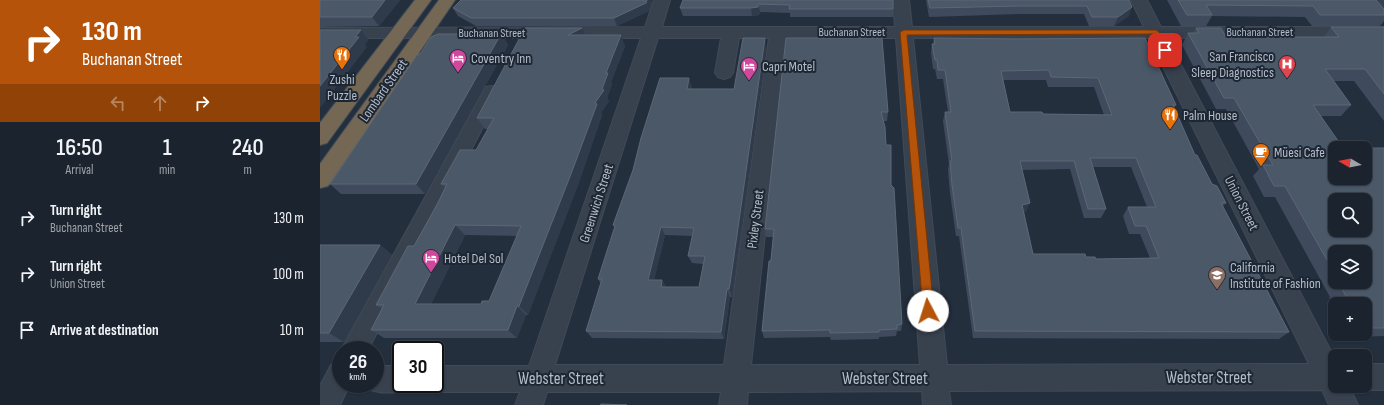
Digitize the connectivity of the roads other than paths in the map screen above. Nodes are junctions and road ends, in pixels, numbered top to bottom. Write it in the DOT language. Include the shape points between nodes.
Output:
graph roads {
  1 [pos="423,0"];
  2 [pos="447,0"];
  3 [pos="662,0"];
  4 [pos="901,0"];
  5 [pos="1139,0"];
  6 [pos="1378,0"];
  7 [pos="1384,7"];
  8 [pos="652,32"];
  9 [pos="731,32"];
  10 [pos="778,32"];
  11 [pos="904,32"];
  12 [pos="1156,32"];
  13 [pos="1384,32"];
  14 [pos="320,33"];
  15 [pos="398,33"];
  16 [pos="424,33"];
  17 [pos="524,33"];
  18 [pos="513,54"];
  19 [pos="724,73"];
  20 [pos="502,75"];
  21 [pos="320,138"];
  22 [pos="320,180"];
  23 [pos="358,341"];
  24 [pos="1328,369"];
  25 [pos="1328,377"];
  26 [pos="1372,377"];
  27 [pos="1384,377"];
  28 [pos="444,378"];
  29 [pos="538,378"];
  30 [pos="736,378"];
  31 [pos="935,378"];
  32 [pos="332,386"];
  33 [pos="1339,393"];
  34 [pos="325,405"];
  35 [pos="529,405"];
  36 [pos="733,405"];
  37 [pos="937,405"];
  38 [pos="1344,405"];
  1 -- 15 [label="highway, Lombard Street"];
  2 -- 16 [label="highway, Lombard Street"];
  3 -- 8 [label="street, Greenwich Street"];
  4 -- 11 [label="street"];
  5 -- 12 [label="street, Union Street"];
  6 -- 7 [label="street"];
  8 -- 9 [label="street, Buchanan Street"];
  8 -- 17 [label="street, Buchanan Street"];
  8 -- 29 [label="street, Greenwich Street"];
  9 -- 10 [label="street, Buchanan Street"];
  9 -- 19 [label="street"];
  10 -- 11 [label="street, Buchanan Street"];
  10 -- 30 [label="street, Pixley Street"];
  11 -- 12 [label="street, Buchanan Street"];
  11 -- 31 [label="street"];
  12 -- 13 [label="street, Buchanan Street"];
  12 -- 24 [label="street, Union Street"];
  14 -- 15 [label="street, Buchanan Street"];
  15 -- 16 [label="street, Buchanan Street"];
  15 -- 21 [label="highway, Lombard Street"];
  16 -- 17 [label="street, Buchanan Street"];
  16 -- 22 [label="highway, Lombard Street"];
  17 -- 18 [label="street"];
  20 -- 23 [label="street" via="409,229"];
  25 -- 31 [label="street, Webster Street"];
  26 -- 27 [label="street"];
  28 -- 29 [label="street, Webster Street"];
  29 -- 30 [label="street, Webster Street"];
  29 -- 35 [label="street, Greenwich Street"];
  30 -- 31 [label="street, Webster Street"];
  30 -- 36 [label="street, Pixley Street"];
  31 -- 37 [label="street"];
  32 -- 34 [label="street"];
  33 -- 38 [label="street, Union Street"];
}
